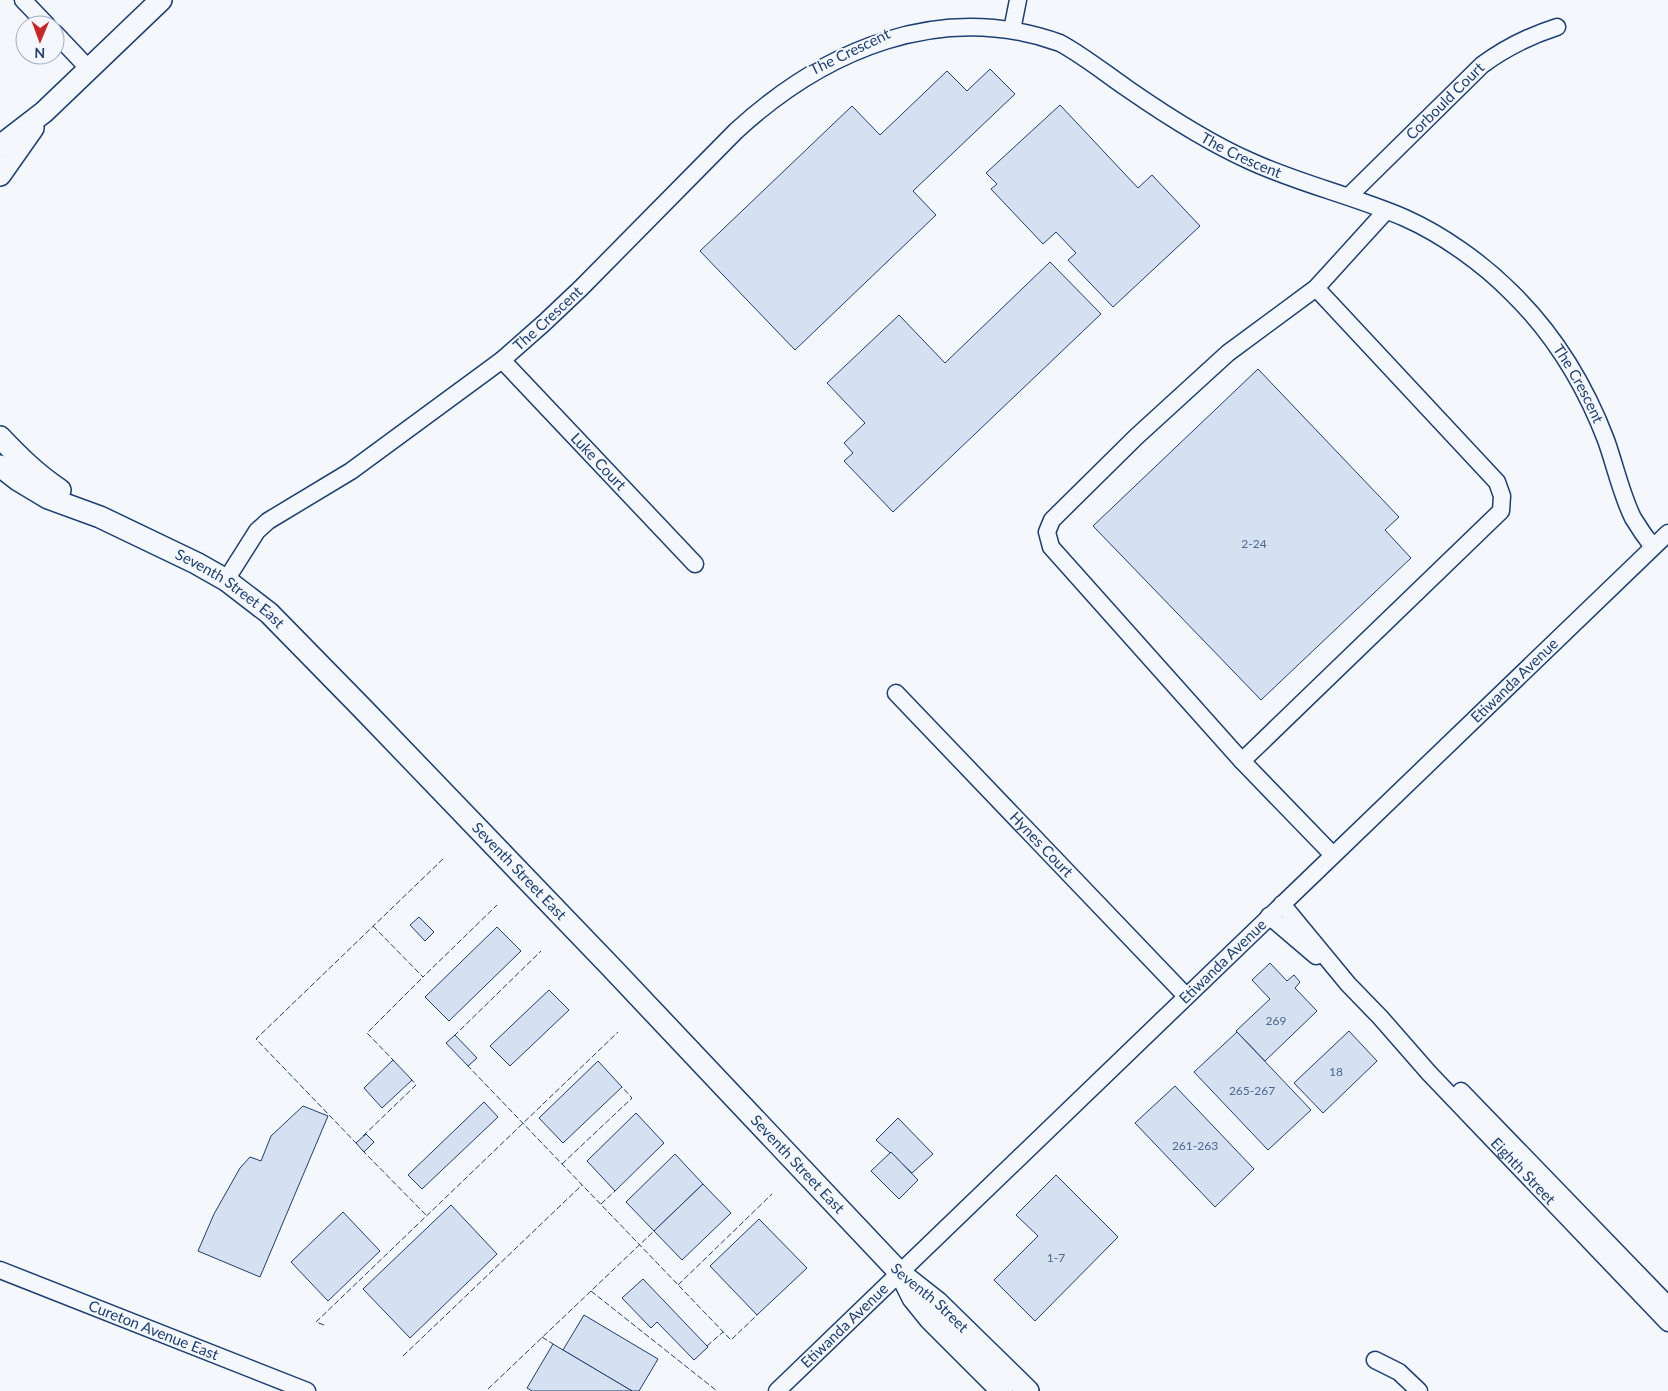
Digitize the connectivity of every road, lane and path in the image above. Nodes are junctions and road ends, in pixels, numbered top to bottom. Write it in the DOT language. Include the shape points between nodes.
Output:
graph roads {
  1 [pos="23,0"];
  2 [pos="161,0"];
  3 [pos="1018,0"];
  4 [pos="37,15"];
  5 [pos="1013,25"];
  6 [pos="1557,27"];
  7 [pos="65,44"];
  8 [pos="89,69"];
  9 [pos="44,112"];
  10 [pos="0,146"];
  11 [pos="0,175"];
  12 [pos="1348,196"];
  13 [pos="1386,211"];
  14 [pos="1316,288"];
  15 [pos="502,360"];
  16 [pos="0,437"];
  17 [pos="0,466"];
  18 [pos="100,517"];
  19 [pos="1668,533"];
  20 [pos="1653,548"];
  21 [pos="695,564"];
  22 [pos="226,580"];
  23 [pos="896,692"];
  24 [pos="1242,760"];
  25 [pos="1333,855"];
  26 [pos="1282,904"];
  27 [pos="1269,916"];
  28 [pos="1348,984"];
  29 [pos="1186,996"];
  30 [pos="1380,1017"];
  31 [pos="0,1270"];
  32 [pos="900,1272"];
  33 [pos="1668,1305"];
  34 [pos="1668,1324"];
  35 [pos="1375,1360"];
  36 [pos="307,1391"];
  37 [pos="777,1391"];
  38 [pos="1002,1391"];
  39 [pos="1028,1391"];
  40 [pos="1419,1391"];
  1 -- 4 [label="street"];
  2 -- 8 [label="main road"];
  3 -- 5 [label="street"];
  5 -- 12 [label="street, The Crescent" via="1062,44 1163,113 1250,162"];
  5 -- 15 [label="street, The Crescent" via="985,20 956,20 904,27 874,38 805,74 736,131 550,318"];
  6 -- 12 [label="street, Corbould Court" via="1520,41 1482,64"];
  7 -- 8 [label="street"];
  8 -- 9 [label="main road"];
  9 -- 10 [label="main road"];
  9 -- 11 [label="main road"];
  12 -- 13 [label="street, The Crescent"];
  13 -- 14 [label="street"];
  13 -- 20 [label="street, The Crescent" via="1450,243 1482,265 1512,292 1546,331 1570,365 1589,401 1632,516"];
  14 -- 24 [label="street" via="1497,482 1502,496 1501,511"];
  14 -- 24 [label="street" via="1228,353 1052,520 1047,532 1051,547"];
  15 -- 21 [label="street, Luke Court"];
  15 -- 22 [label="street, The Crescent" via="351,471 268,521 257,531"];
  16 -- 18 [label="main road, Seventh Street East" via="44,480"];
  17 -- 18 [label="main road, Seventh Street East" via="48,498"];
  18 -- 22 [label="main road, Seventh Street East"];
  19 -- 20 [label="street, Etiwanda Avenue"];
  20 -- 25 [label="street, Etiwanda Avenue"];
  22 -- 32 [label="main road, Seventh Street East" via="294,638"];
  23 -- 29 [label="street, Hynes Court"];
  24 -- 25 [label="street"];
  25 -- 26 [label="street, Etiwanda Avenue"];
  26 -- 27 [label="street, Etiwanda Avenue"];
  26 -- 28 [label="street, Eighth Street"];
  27 -- 28 [label="street, Eighth Street"];
  27 -- 29 [label="street, Etiwanda Avenue"];
  28 -- 30 [label="street, Eighth Street"];
  29 -- 32 [label="street, Etiwanda Avenue"];
  30 -- 33 [label="street, Eighth Street" via="1451,1081"];
  30 -- 34 [label="street, Eighth Street" via="1429,1073"];
  31 -- 36 [label="street, Cureton Avenue East"];
  32 -- 37 [label="street, Etiwanda Avenue"];
  32 -- 38 [label="main road, Seventh Street" via="924,1311"];
  32 -- 39 [label="main road, Seventh Street" via="938,1303"];
  35 -- 40 [label="street" via="1399,1372"];
}
